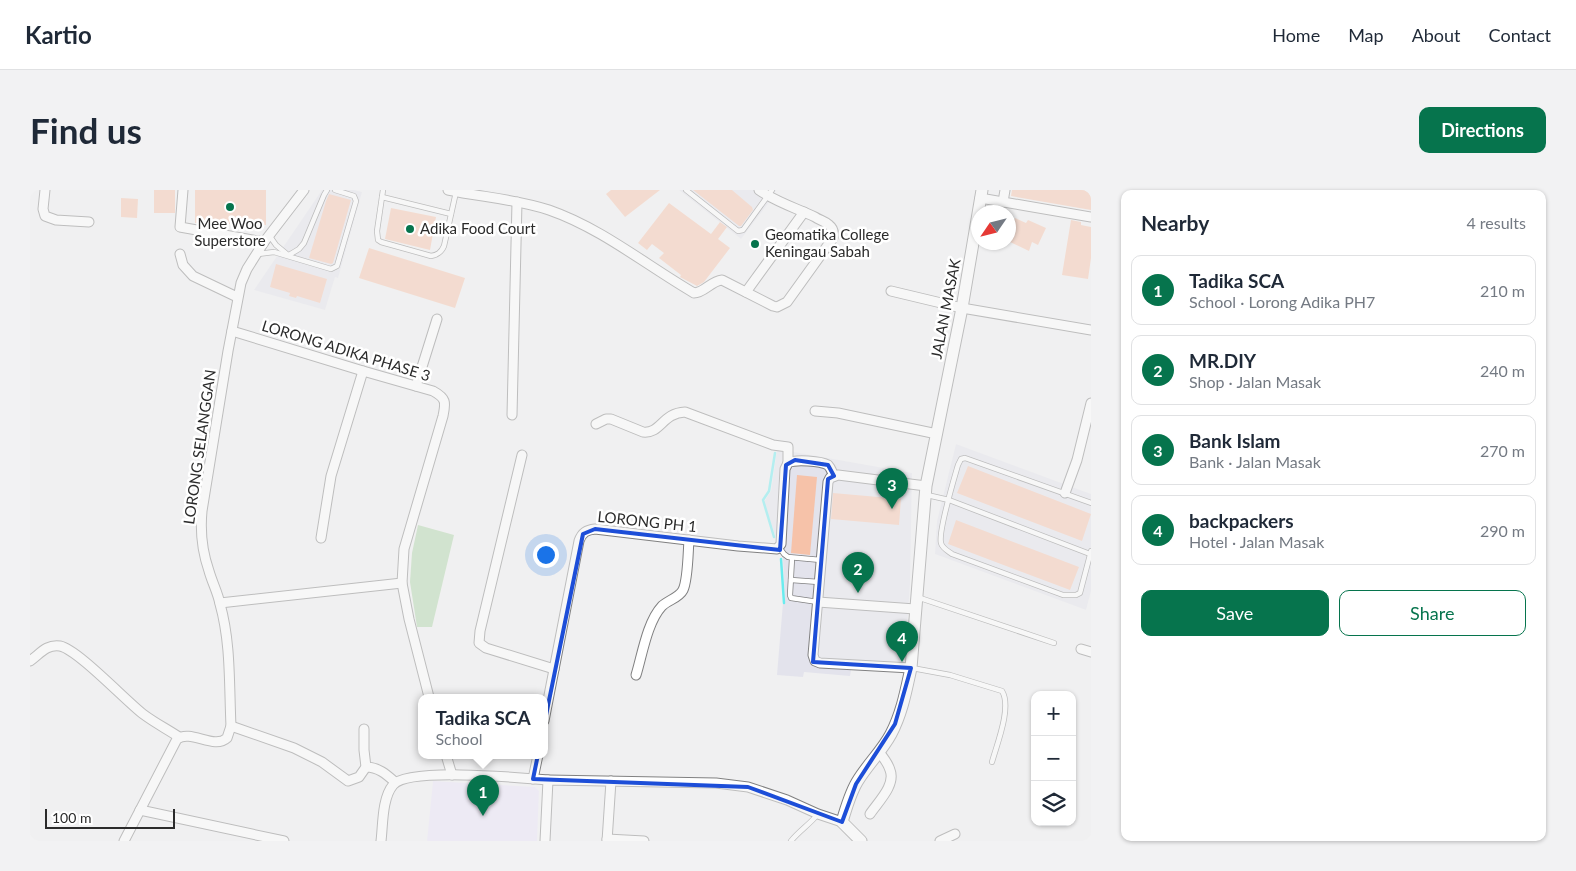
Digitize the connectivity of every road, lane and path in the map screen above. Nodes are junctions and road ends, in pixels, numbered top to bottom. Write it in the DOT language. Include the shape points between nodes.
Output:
graph roads {
  1 [pos="45,190"];
  2 [pos="183,190"];
  3 [pos="304,190"];
  4 [pos="327,190"];
  5 [pos="335,190"];
  6 [pos="383,190"];
  7 [pos="686,190"];
  8 [pos="759,190"];
  9 [pos="1005,190"];
  10 [pos="452,191"];
  11 [pos="770,193"];
  12 [pos="981,194"];
  13 [pos="382,197"];
  14 [pos="517,202"];
  15 [pos="1003,202"];
  16 [pos="804,212"];
  17 [pos="451,214"];
  18 [pos="1091,217"];
  19 [pos="89,222"];
  20 [pos="267,239"];
  21 [pos="180,254"];
  22 [pos="258,254"];
  23 [pos="289,255"];
  24 [pos="891,291"];
  25 [pos="746,292"];
  26 [pos="238,297"];
  27 [pos="962,308"];
  28 [pos="437,318"];
  29 [pos="1091,330"];
  30 [pos="232,331"];
  31 [pos="363,371"];
  32 [pos="416,386"];
  33 [pos="1091,403"];
  34 [pos="815,412"];
  35 [pos="512,415"];
  36 [pos="596,424"];
  37 [pos="937,434"];
  38 [pos="522,454"];
  39 [pos="788,463"];
  40 [pos="834,476"];
  41 [pos="926,490"];
  42 [pos="1065,492"];
  43 [pos="949,500"];
  44 [pos="1091,503"];
  45 [pos="320,538"];
  46 [pos="689,540"];
  47 [pos="779,547"];
  48 [pos="1091,553"];
  49 [pos="792,558"];
  50 [pos="821,560"];
  51 [pos="790,580"];
  52 [pos="402,582"];
  53 [pos="819,582"];
  54 [pos="916,597"];
  55 [pos="818,602"];
  56 [pos="220,603"];
  57 [pos="915,609"];
  58 [pos="1054,643"];
  59 [pos="1081,649"];
  60 [pos="1091,652"];
  61 [pos="30,661"];
  62 [pos="911,668"];
  63 [pos="554,669"];
  64 [pos="636,675"];
  65 [pos="428,694"];
  66 [pos="548,700"];
  67 [pos="230,726"];
  68 [pos="364,729"];
  69 [pos="179,737"];
  70 [pos="879,752"];
  71 [pos="447,759"];
  72 [pos="537,759"];
  73 [pos="992,762"];
  74 [pos="366,767"];
  75 [pos="452,775"];
  76 [pos="533,779"];
  77 [pos="548,780"];
  78 [pos="611,781"];
  79 [pos="396,782"];
  80 [pos="140,810"];
  81 [pos="818,814"];
  82 [pos="870,814"];
  83 [pos="842,822"];
  84 [pos="955,834"];
  85 [pos="607,840"];
  86 [pos="124,841"];
  87 [pos="284,841"];
  88 [pos="381,841"];
  89 [pos="545,841"];
  90 [pos="644,841"];
  91 [pos="791,841"];
  92 [pos="861,841"];
  93 [pos="940,841"];
  1 -- 19 [label="street" via="45,216"];
  2 -- 20 [label="street" via="180,228"];
  3 -- 20 [label="street, LORONG SELANGGAN"];
  4 -- 23 [label="lane" via="304,243"];
  5 -- 23 [label="lane" via="354,196 356,201 336,266 331,269"];
  6 -- 13 [label="lane"];
  7 -- 11 [label="lane" via="738,231 743,230"];
  8 -- 11 [label="street"];
  9 -- 15 [label="street"];
  10 -- 14 [label="street"];
  10 -- 17 [label="lane"];
  11 -- 16 [label="street"];
  12 -- 15 [label="street"];
  12 -- 27 [label="street, JALAN MASAK"];
  13 -- 17 [label="lane"];
  13 -- 17 [label="lane" via="378,240 419,254 431,256 442,251"];
  14 -- 25 [label="street" via="548,210 581,224 694,293 719,280"];
  14 -- 35 [label="street"];
  15 -- 18 [label="street"];
  16 -- 25 [label="street"];
  16 -- 25 [label="street" via="828,224 834,234 787,302 773,306"];
  20 -- 22 [label="street, LORONG SELANGGAN"];
  20 -- 23 [label="lane"];
  21 -- 26 [label="street" via="182,265 193,276"];
  22 -- 23 [label="lane" via="274,252"];
  22 -- 26 [label="street, LORONG SELANGGAN" via="247,269"];
  24 -- 27 [label="street"];
  26 -- 30 [label="street, LORONG SELANGGAN"];
  27 -- 29 [label="street"];
  27 -- 37 [label="street, JALAN MASAK"];
  28 -- 32 [label="street"];
  30 -- 31 [label="street, LORONG ADIKA PHASE 3"];
  30 -- 56 [label="street, LORONG SELANGGAN" via="201,528 208,570"];
  31 -- 32 [label="street, LORONG ADIKA PHASE 3"];
  31 -- 45 [label="street" via="331,476"];
  32 -- 52 [label="street, LORONG ADIKA PHASE 3" via="441,395 445,408 404,549"];
  33 -- 42 [label="street"];
  34 -- 37 [label="street" via="838,413"];
  36 -- 39 [label="street" via="611,419 649,432 674,414 685,412 773,445 788,447"];
  37 -- 41 [label="street, JALAN MASAK"];
  38 -- 63 [label="street" via="479,643"];
  39 -- 40 [label="street" via="795,460 823,463"];
  39 -- 47 [label="street"];
  40 -- 41 [label="street"];
  40 -- 50 [label="street" via="828,482"];
  41 -- 43 [label="lane"];
  41 -- 54 [label="street, JALAN MASAK"];
  42 -- 43 [label="lane" via="965,458 958,465"];
  42 -- 44 [label="lane"];
  43 -- 48 [label="lane"];
  43 -- 48 [label="lane" via="941,544 952,554 1062,595 1076,595 1080,593"];
  46 -- 47 [label="street, LORONG PH 1"];
  46 -- 63 [label="street, LORONG PH 1" via="595,529 583,534"];
  46 -- 64 [label="street" via="683,590 657,613"];
  47 -- 49 [label="lane"];
  49 -- 50 [label="lane"];
  49 -- 51 [label="lane"];
  50 -- 53 [label="street"];
  51 -- 53 [label="lane"];
  51 -- 55 [label="lane" via="791,598"];
  52 -- 56 [label="street"];
  52 -- 65 [label="street, LORONG ADIKA PHASE 3"];
  53 -- 55 [label="street"];
  54 -- 57 [label="street, JALAN MASAK"];
  54 -- 58 [label="lane"];
  55 -- 57 [label="street"];
  55 -- 62 [label="street" via="815,661"];
  56 -- 67 [label="street, LORONG SELANGGAN" via="229,656"];
  57 -- 62 [label="street, JALAN MASAK"];
  59 -- 60 [label="street"];
  61 -- 69 [label="street" via="46,647 64,648 145,715"];
  62 -- 70 [label="street, JALAN MASAK" via="902,709"];
  62 -- 73 [label="lane" via="950,675 1002,691 1006,709"];
  63 -- 66 [label="street, LORONG PH 1"];
  67 -- 69 [label="street" via="227,738 220,742"];
  67 -- 74 [label="street" via="294,748 348,780 359,777"];
  68 -- 74 [label="street"];
  69 -- 80 [label="street"];
  70 -- 82 [label="street" via="892,780"];
  70 -- 83 [label="street, JALAN MASAK" via="856,784"];
  71 -- 75 [label="street"];
  72 -- 76 [label="street"];
  74 -- 79 [label="street" via="384,772"];
  75 -- 76 [label="street"];
  75 -- 79 [label="street" via="409,777"];
  76 -- 77 [label="street"];
  77 -- 78 [label="street"];
  77 -- 89 [label="street"];
  78 -- 81 [label="street" via="748,787"];
  78 -- 85 [label="street"];
  79 -- 88 [label="street" via="387,794"];
  80 -- 86 [label="street"];
  80 -- 87 [label="street"];
  81 -- 83 [label="street"];
  81 -- 91 [label="lane"];
  83 -- 92 [label="street"];
  84 -- 93 [label="street"];
  85 -- 90 [label="street"];
}
